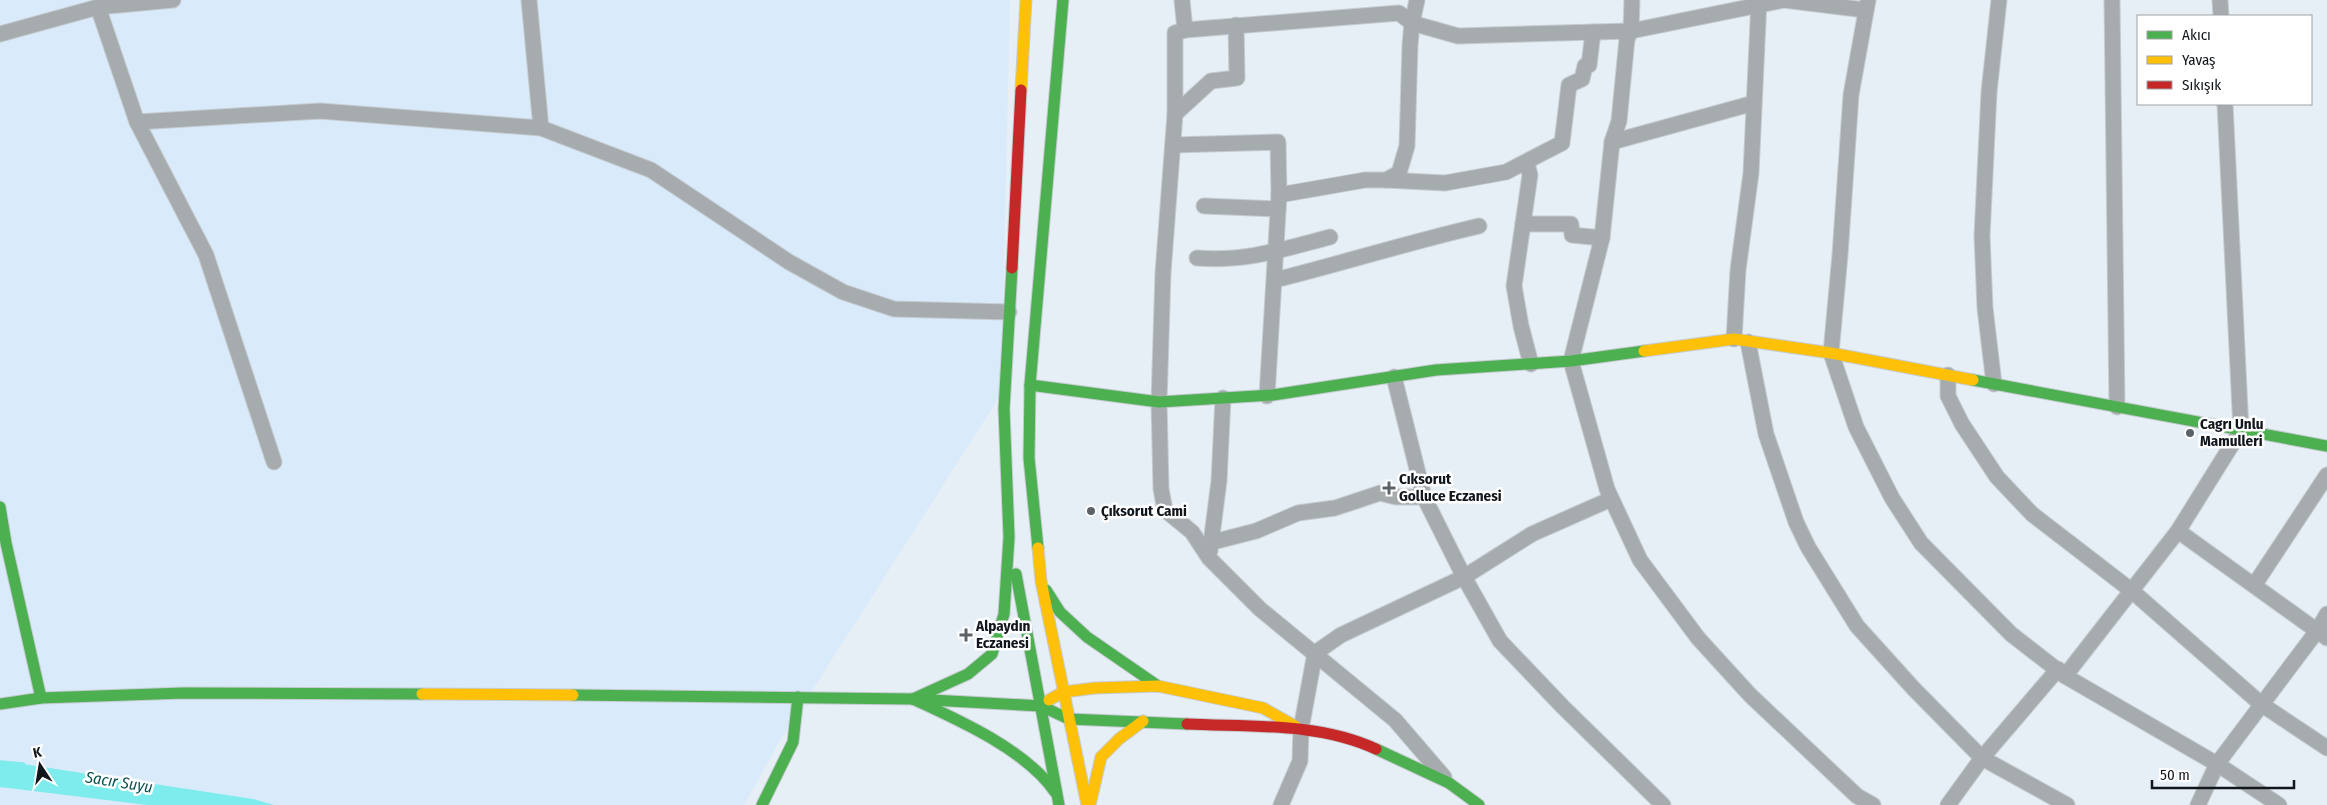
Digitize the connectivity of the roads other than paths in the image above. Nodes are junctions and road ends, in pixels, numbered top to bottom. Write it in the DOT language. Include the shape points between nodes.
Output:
graph roads {
  1 [pos="173,0"];
  2 [pos="529,0"];
  3 [pos="1026,0"];
  4 [pos="1063,0"];
  5 [pos="1182,0"];
  6 [pos="1417,0"];
  7 [pos="1632,0"];
  8 [pos="1999,0"];
  9 [pos="2112,0"];
  10 [pos="2220,0"];
  11 [pos="1759,2"];
  12 [pos="1866,5"];
  13 [pos="98,7"];
  14 [pos="2221,15"];
  15 [pos="1412,23"];
  16 [pos="1236,25"];
  17 [pos="1185,30"];
  18 [pos="1631,31"];
  19 [pos="1593,32"];
  20 [pos="0,34"];
  21 [pos="1754,103"];
  22 [pos="2225,105"];
  23 [pos="1175,114"];
  24 [pos="137,122"];
  25 [pos="541,128"];
  26 [pos="1612,142"];
  27 [pos="1173,146"];
  28 [pos="1527,163"];
  29 [pos="1386,180"];
  30 [pos="1278,202"];
  31 [pos="1204,206"];
  32 [pos="1523,224"];
  33 [pos="1479,226"];
  34 [pos="1330,237"];
  35 [pos="1602,238"];
  36 [pos="1276,253"];
  37 [pos="1196,258"];
  38 [pos="1275,280"];
  39 [pos="1009,312"];
  40 [pos="1741,340"];
  41 [pos="1831,353"];
  42 [pos="1571,361"];
  43 [pos="1531,364"];
  44 [pos="1948,375"];
  45 [pos="1394,376"];
  46 [pos="1994,384"];
  47 [pos="1030,385"];
  48 [pos="1267,396"];
  49 [pos="1223,398"];
  50 [pos="1159,402"];
  51 [pos="2117,407"];
  52 [pos="2241,430"];
  53 [pos="2327,446"];
  54 [pos="274,462"];
  55 [pos="2327,475"];
  56 [pos="1424,497"];
  57 [pos="1611,498"];
  58 [pos="0,507"];
  59 [pos="2178,530"];
  60 [pos="1009,538"];
  61 [pos="1213,542"];
  62 [pos="3,544"];
  63 [pos="1209,558"];
  64 [pos="1464,577"];
  65 [pos="1041,581"];
  66 [pos="2255,584"];
  67 [pos="2132,591"];
  68 [pos="2327,614"];
  69 [pos="2322,635"];
  70 [pos="1315,653"];
  71 [pos="2062,672"];
  72 [pos="1158,686"];
  73 [pos="1063,692"];
  74 [pos="798,697"];
  75 [pos="41,698"];
  76 [pos="913,698"];
  77 [pos="0,704"];
  78 [pos="2261,704"];
  79 [pos="1041,706"];
  80 [pos="1069,719"];
  81 [pos="1143,721"];
  82 [pos="1301,729"];
  83 [pos="2327,748"];
  84 [pos="1982,758"];
  85 [pos="2217,764"];
  86 [pos="1449,783"];
  87 [pos="1057,800"];
  88 [pos="762,805"];
  89 [pos="1088,805"];
  90 [pos="1281,805"];
  91 [pos="1479,805"];
  92 [pos="1663,805"];
  93 [pos="1873,805"];
  94 [pos="1948,805"];
  95 [pos="2067,805"];
  96 [pos="2198,805"];
  97 [pos="2279,805"];
  1 -- 13 [label="street"];
  2 -- 25 [label="street"];
  3 -- 39 [label="main road"];
  4 -- 47 [label="main road"];
  5 -- 17 [label="street"];
  6 -- 15 [label="street"];
  7 -- 18 [label="street"];
  8 -- 46 [label="street" via="1989,92 1982,239 1984,308"];
  9 -- 51 [label="street"];
  10 -- 14 [label="street"];
  11 -- 12 [label="street" via="1784,0"];
  11 -- 18 [label="street"];
  11 -- 21 [label="street"];
  12 -- 41 [label="street" via="1851,95"];
  13 -- 20 [label="street"];
  13 -- 24 [label="street"];
  15 -- 16 [label="street" via="1399,13"];
  15 -- 19 [label="street" via="1458,36"];
  15 -- 29 [label="street" via="1407,146 1400,173"];
  16 -- 17 [label="street"];
  16 -- 23 [label="street" via="1237,78 1211,81"];
  17 -- 23 [label="street" via="1175,33"];
  18 -- 19 [label="street"];
  18 -- 26 [label="street" via="1627,39 1620,121"];
  19 -- 28 [label="street" via="1590,65 1585,66 1582,80 1568,86 1562,144"];
  21 -- 26 [label="street"];
  21 -- 40 [label="street" via="1751,173 1738,270"];
  22 -- 52 [label="street"];
  23 -- 27 [label="street"];
  24 -- 25 [label="street" via="320,111"];
  24 -- 54 [label="street" via="206,256"];
  25 -- 39 [label="street" via="651,170 790,262 843,292 894,309"];
  26 -- 35 [label="street"];
  27 -- 30 [label="street" via="1278,142"];
  27 -- 50 [label="street" via="1163,272"];
  28 -- 29 [label="street" via="1506,172 1445,183"];
  28 -- 32 [label="street" via="1530,175"];
  29 -- 30 [label="street" via="1365,180"];
  30 -- 31 [label="street"];
  30 -- 36 [label="street"];
  32 -- 35 [label="street" via="1571,224 1572,235"];
  32 -- 43 [label="street" via="1514,286"];
  33 -- 38 [label="street"];
  34 -- 36 [label="street"];
  35 -- 42 [label="street"];
  36 -- 37 [label="street" via="1220,260"];
  36 -- 38 [label="street"];
  38 -- 48 [label="street"];
  39 -- 60 [label="main road" via="1004,409"];
  40 -- 41 [label="main road"];
  40 -- 42 [label="main road"];
  40 -- 84 [label="street" via="1766,434 1808,547 1857,626"];
  41 -- 44 [label="main road"];
  41 -- 71 [label="street" via="1856,427 1892,498 1921,543 2011,634"];
  42 -- 43 [label="main road"];
  42 -- 57 [label="street"];
  43 -- 45 [label="main road"];
  44 -- 46 [label="main road"];
  44 -- 67 [label="street" via="1948,396 1996,477 2032,514"];
  45 -- 48 [label="main road"];
  45 -- 56 [label="street"];
  46 -- 51 [label="main road"];
  47 -- 50 [label="main road"];
  47 -- 65 [label="main road" via="1029,458"];
  48 -- 49 [label="main road"];
  49 -- 50 [label="main road"];
  49 -- 61 [label="street"];
  50 -- 63 [label="street" via="1161,489 1165,510 1192,532"];
  51 -- 52 [label="main road"];
  52 -- 53 [label="main road"];
  52 -- 59 [label="street"];
  55 -- 66 [label="street"];
  56 -- 61 [label="street" via="1396,497 1380,493 1335,508 1298,513 1256,531"];
  56 -- 64 [label="street"];
  57 -- 64 [label="street" via="1532,534"];
  57 -- 93 [label="street" via="1640,560 1698,638 1750,695 1857,796"];
  58 -- 62 [label="main road"];
  59 -- 66 [label="street"];
  59 -- 67 [label="street"];
  60 -- 76 [label="main road" via="1004,614 992,654 968,674"];
  60 -- 79 [label="main road"];
  61 -- 63 [label="street"];
  62 -- 75 [label="main road"];
  63 -- 70 [label="street" via="1260,609"];
  64 -- 70 [label="street" via="1341,635"];
  64 -- 92 [label="street" via="1500,641"];
  65 -- 72 [label="main road" via="1060,612 1088,638"];
  65 -- 73 [label="main road"];
  66 -- 69 [label="street"];
  67 -- 71 [label="street"];
  67 -- 78 [label="street"];
  68 -- 69 [label="street"];
  69 -- 78 [label="street"];
  70 -- 82 [label="street"];
  70 -- 86 [label="street" via="1395,720"];
  71 -- 84 [label="street"];
  71 -- 85 [label="street"];
  72 -- 73 [label="main road"];
  72 -- 82 [label="main road" via="1262,708"];
  73 -- 79 [label="main road"];
  73 -- 80 [label="main road"];
  74 -- 75 [label="main road" via="184,693"];
  74 -- 76 [label="main road"];
  74 -- 88 [label="main road" via="793,742"];
  75 -- 77 [label="main road"];
  76 -- 79 [label="main road"];
  76 -- 87 [label="main road" via="972,726 1043,775"];
  78 -- 83 [label="street"];
  78 -- 85 [label="street"];
  79 -- 80 [label="main road"];
  79 -- 87 [label="main road"];
  80 -- 81 [label="main road"];
  80 -- 89 [label="main road"];
  81 -- 82 [label="main road"];
  81 -- 89 [label="main road" via="1101,757"];
  82 -- 86 [label="main road" via="1361,742"];
  82 -- 90 [label="street" via="1300,760"];
  84 -- 94 [label="street"];
  84 -- 95 [label="street"];
  85 -- 96 [label="street"];
  85 -- 97 [label="street"];
  86 -- 91 [label="main road"];
}
